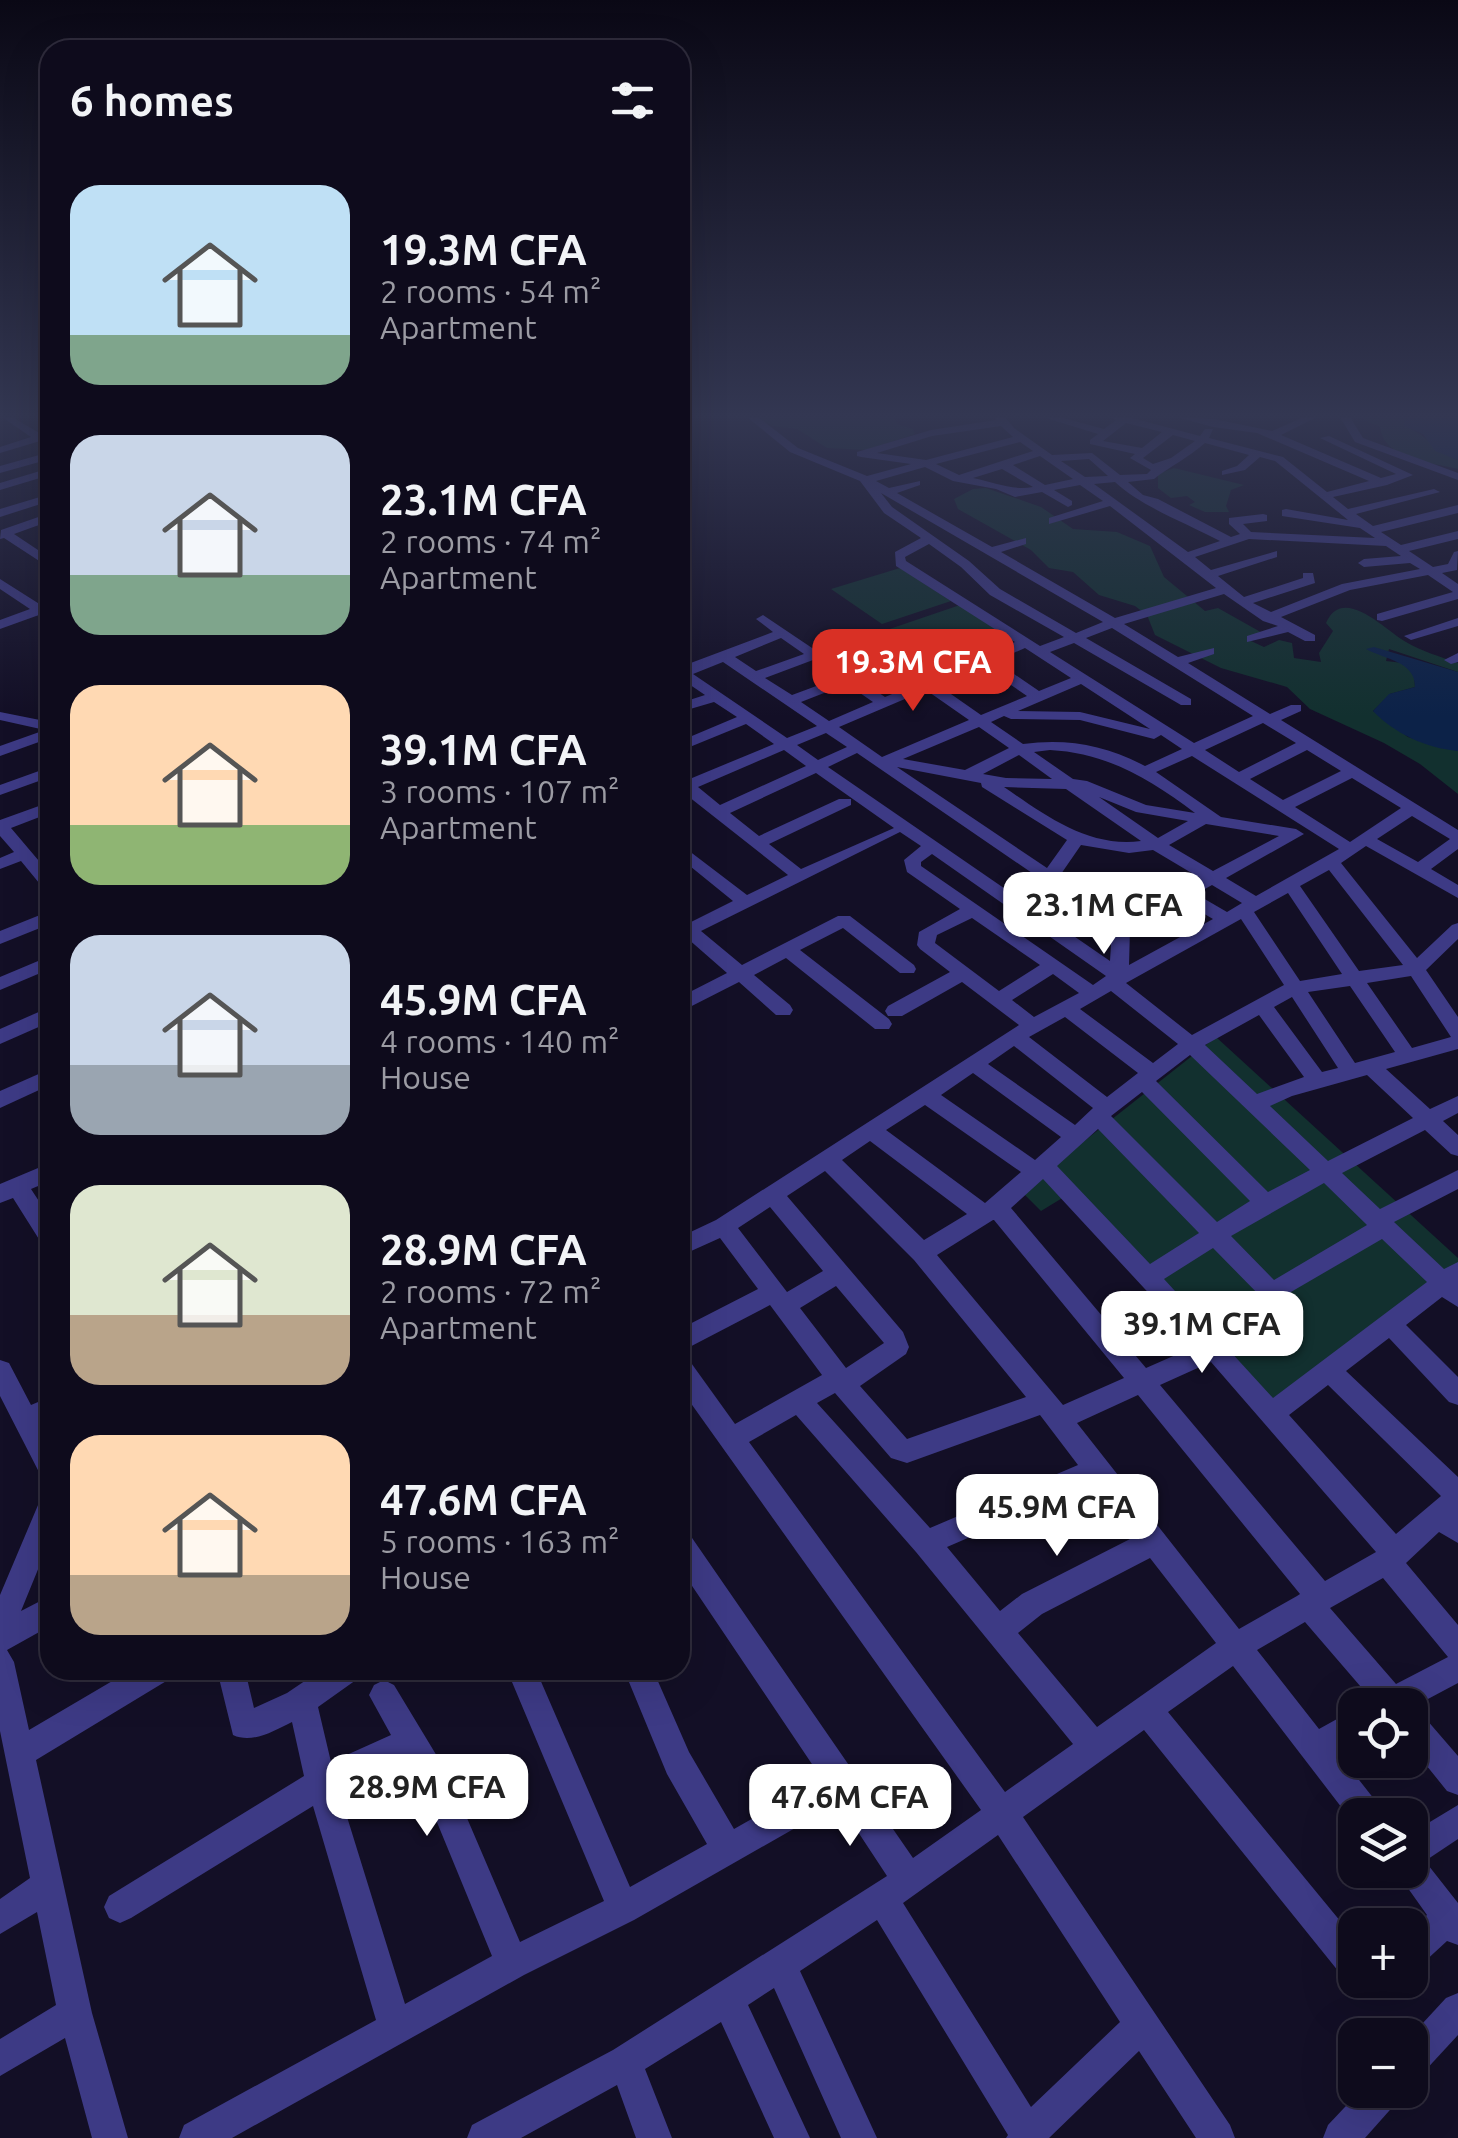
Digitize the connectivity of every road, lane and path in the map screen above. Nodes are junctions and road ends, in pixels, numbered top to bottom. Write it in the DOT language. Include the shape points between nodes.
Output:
graph roads {
  1 [pos="897,517"];
  2 [pos="929,517"];
  3 [pos="1069,517"];
  4 [pos="1130,517"];
  5 [pos="1181,517"];
  6 [pos="1303,517"];
  7 [pos="1352,517"];
  8 [pos="1412,517"];
  9 [pos="1263,518"];
  10 [pos="40,521"];
  11 [pos="1053,521"];
  12 [pos="1201,527"];
  13 [pos="1368,527"];
  14 [pos="2,534"];
  15 [pos="1248,535"];
  16 [pos="1458,536"];
  17 [pos="1304,538"];
  18 [pos="1164,539"];
  19 [pos="927,540"];
  20 [pos="1230,541"];
  21 [pos="1396,546"];
  22 [pos="988,552"];
  23 [pos="1311,553"];
  24 [pos="1273,554"];
  25 [pos="1458,554"];
  26 [pos="1186,556"];
  27 [pos="40,558"];
  28 [pos="1413,559"];
  29 [pos="1002,560"];
  30 [pos="1364,563"];
  31 [pos="1432,573"];
  32 [pos="1209,575"];
  33 [pos="1308,576"];
  34 [pos="0,583"];
  35 [pos="1225,590"];
  36 [pos="1458,592"];
  37 [pos="1242,602"];
  38 [pos="40,606"];
  39 [pos="1060,610"];
  40 [pos="40,611"];
  41 [pos="1382,617"];
  42 [pos="1268,618"];
  43 [pos="763,619"];
  44 [pos="1458,622"];
  45 [pos="1112,623"];
  46 [pos="0,625"];
  47 [pos="1286,628"];
  48 [pos="782,633"];
  49 [pos="1410,636"];
  50 [pos="1074,638"];
  51 [pos="1310,638"];
  52 [pos="1252,639"];
  53 [pos="1031,648"];
  54 [pos="1209,651"];
  55 [pos="814,655"];
  56 [pos="724,656"];
  57 [pos="984,660"];
  58 [pos="1176,664"];
  59 [pos="690,669"];
  60 [pos="754,677"];
  61 [pos="690,678"];
  62 [pos="848,679"];
  63 [pos="1081,679"];
  64 [pos="927,684"];
  65 [pos="716,696"];
  66 [pos="1038,697"];
  67 [pos="788,702"];
  68 [pos="882,702"];
  69 [pos="1186,702"];
  70 [pos="690,705"];
  71 [pos="1296,708"];
  72 [pos="0,716"];
  73 [pos="748,718"];
  74 [pos="987,719"];
  75 [pos="1266,719"];
  76 [pos="40,726"];
  77 [pos="823,727"];
  78 [pos="40,733"];
  79 [pos="690,742"];
  80 [pos="784,743"];
  81 [pos="1307,744"];
  82 [pos="1185,746"];
  83 [pos="856,748"];
  84 [pos="1020,749"];
  85 [pos="0,751"];
  86 [pos="883,762"];
  87 [pos="817,766"];
  88 [pos="727,768"];
  89 [pos="1148,770"];
  90 [pos="1352,772"];
  91 [pos="40,776"];
  92 [pos="974,778"];
  93 [pos="1237,780"];
  94 [pos="1069,783"];
  95 [pos="690,785"];
  96 [pos="0,790"];
  97 [pos="690,793"];
  98 [pos="758,793"];
  99 [pos="845,802"];
  100 [pos="1281,806"];
  101 [pos="1414,807"];
  102 [pos="40,811"];
  103 [pos="718,812"];
  104 [pos="1211,821"];
  105 [pos="0,826"];
  106 [pos="1304,830"];
  107 [pos="892,832"];
  108 [pos="1458,839"];
  109 [pos="1075,840"];
  110 [pos="758,843"];
  111 [pos="1156,844"];
  112 [pos="1358,844"];
  113 [pos="932,846"];
  114 [pos="24,854"];
  115 [pos="690,857"];
  116 [pos="1331,862"];
  117 [pos="0,864"];
  118 [pos="1419,870"];
  119 [pos="40,874"];
  120 [pos="800,876"];
  121 [pos="1050,878"];
  122 [pos="1290,884"];
  123 [pos="1196,887"];
  124 [pos="1458,892"];
  125 [pos="745,902"];
  126 [pos="1248,905"];
  127 [pos="974,910"];
  128 [pos="1224,918"];
  129 [pos="40,921"];
  130 [pos="690,926"];
  131 [pos="1121,926"];
  132 [pos="1458,928"];
  133 [pos="690,935"];
  134 [pos="0,938"];
  135 [pos="789,951"];
  136 [pos="1054,965"];
  137 [pos="40,966"];
  138 [pos="906,969"];
  139 [pos="1416,969"];
  140 [pos="963,973"];
  141 [pos="740,974"];
  142 [pos="1352,979"];
  143 [pos="1107,983"];
  144 [pos="0,984"];
  145 [pos="1294,988"];
  146 [pos="690,1000"];
  147 [pos="1000,1000"];
  148 [pos="1260,1004"];
  149 [pos="1064,1007"];
  150 [pos="782,1010"];
  151 [pos="40,1019"];
  152 [pos="1024,1031"];
  153 [pos="1458,1032"];
  154 [pos="0,1037"];
  155 [pos="1458,1042"];
  156 [pos="1191,1044"];
  157 [pos="1408,1057"];
  158 [pos="974,1064"];
  159 [pos="1362,1071"];
  160 [pos="1147,1076"];
  161 [pos="40,1081"];
  162 [pos="1318,1082"];
  163 [pos="926,1095"];
  164 [pos="0,1100"];
  165 [pos="1255,1104"];
  166 [pos="1458,1104"];
  167 [pos="1103,1112"];
  168 [pos="1427,1119"];
  169 [pos="872,1130"];
  170 [pos="1077,1137"];
  171 [pos="1458,1148"];
  172 [pos="828,1160"];
  173 [pos="1040,1169"];
  174 [pos="1326,1170"];
  175 [pos="40,1176"];
  176 [pos="1458,1180"];
  177 [pos="9,1190"];
  178 [pos="773,1195"];
  179 [pos="1266,1203"];
  180 [pos="991,1211"];
  181 [pos="1381,1223"];
  182 [pos="40,1226"];
  183 [pos="724,1226"];
  184 [pos="1213,1236"];
  185 [pos="690,1241"];
  186 [pos="922,1253"];
  187 [pos="839,1273"];
  188 [pos="1148,1277"];
  189 [pos="1453,1284"];
  190 [pos="778,1299"];
  191 [pos="1392,1326"];
  192 [pos="690,1337"];
  193 [pos="1214,1348"];
  194 [pos="0,1371"];
  195 [pos="1331,1372"];
  196 [pos="840,1381"];
  197 [pos="1140,1385"];
  198 [pos="690,1391"];
  199 [pos="1458,1394"];
  200 [pos="800,1400"];
  201 [pos="1051,1411"];
  202 [pos="40,1413"];
  203 [pos="1272,1414"];
  204 [pos="26,1421"];
  205 [pos="733,1438"];
  206 [pos="40,1448"];
  207 [pos="1095,1470"];
  208 [pos="1454,1510"];
  209 [pos="40,1531"];
  210 [pos="1152,1542"];
  211 [pos="926,1543"];
  212 [pos="1391,1558"];
  213 [pos="690,1559"];
  214 [pos="1315,1601"];
  215 [pos="40,1616"];
  216 [pos="0,1628"];
  217 [pos="998,1631"];
  218 [pos="0,1639"];
  219 [pos="1234,1647"];
  220 [pos="1458,1647"];
  221 [pos="0,1662"];
  222 [pos="1458,1667"];
  223 [pos="141,1680"];
  224 [pos="233,1680"];
  225 [pos="331,1680"];
  226 [pos="524,1680"];
  227 [pos="642,1680"];
  228 [pos="1381,1688"];
  229 [pos="1426,1688"];
  230 [pos="384,1694"];
  231 [pos="302,1700"];
  232 [pos="1148,1710"];
  233 [pos="1338,1734"];
  234 [pos="411,1741"];
  235 [pos="1428,1745"];
  236 [pos="1096,1749"];
  237 [pos="1314,1749"];
  238 [pos="21,1752"];
  239 [pos="1458,1780"];
  240 [pos="322,1784"];
  241 [pos="842,1784"];
  242 [pos="1353,1798"];
  243 [pos="1003,1814"];
  244 [pos="1458,1820"];
  245 [pos="1428,1840"];
  246 [pos="728,1850"];
  247 [pos="47,1886"];
  248 [pos="1426,1888"];
  249 [pos="895,1889"];
  250 [pos="120,1908"];
  251 [pos="623,1909"];
  252 [pos="0,1918"];
  253 [pos="1453,1923"];
  254 [pos="1428,1940"];
  255 [pos="1338,1944"];
  256 [pos="512,1963"];
  257 [pos="780,1964"];
  258 [pos="728,2000"];
  259 [pos="1458,2010"];
  260 [pos="75,2013"];
  261 [pos="1141,2026"];
  262 [pos="396,2029"];
  263 [pos="1428,2042"];
  264 [pos="0,2059"];
  265 [pos="625,2062"];
  266 [pos="1368,2108"];
  267 [pos="499,2134"];
  268 [pos="1027,2137"];
  269 [pos="110,2138"];
  270 [pos="197,2138"];
  271 [pos="654,2138"];
  272 [pos="792,2138"];
  273 [pos="859,2138"];
  274 [pos="1217,2138"];
  275 [pos="1340,2138"];
  1 -- 19 [label="street"];
  2 -- 22 [label="street"];
  3 -- 11 [label="street"];
  4 -- 18 [label="street"];
  5 -- 12 [label="street"];
  6 -- 13 [label="street"];
  7 -- 13 [label="street"];
  8 -- 13 [label="street"];
  9 -- 15 [label="street" via="1232,521"];
  10 -- 14 [label="street"];
  12 -- 18 [label="street"];
  12 -- 20 [label="street"];
  13 -- 21 [label="street"];
  14 -- 27 [label="street"];
  15 -- 17 [label="street"];
  15 -- 20 [label="street"];
  16 -- 21 [label="street"];
  17 -- 21 [label="street"];
  17 -- 23 [label="street"];
  18 -- 26 [label="street"];
  19 -- 39 [label="street" via="995,592"];
  19 -- 53 [label="street" via="899,555 900,563"];
  20 -- 26 [label="street"];
  21 -- 28 [label="street"];
  22 -- 29 [label="street"];
  22 -- 29 [label="street" via="1025,546"];
  24 -- 32 [label="street"];
  25 -- 31 [label="street" via="1453,567"];
  26 -- 32 [label="street"];
  28 -- 30 [label="street"];
  28 -- 31 [label="street"];
  29 -- 39 [label="street"];
  31 -- 36 [label="street"];
  31 -- 42 [label="street" via="1331,592"];
  32 -- 35 [label="street"];
  33 -- 37 [label="street"];
  34 -- 38 [label="street"];
  35 -- 37 [label="street"];
  35 -- 45 [label="street"];
  36 -- 41 [label="street"];
  37 -- 42 [label="street"];
  39 -- 45 [label="street"];
  39 -- 50 [label="street"];
  40 -- 46 [label="street"];
  42 -- 47 [label="street"];
  43 -- 48 [label="street"];
  44 -- 49 [label="street"];
  45 -- 50 [label="street"];
  45 -- 58 [label="street"];
  47 -- 51 [label="street"];
  47 -- 52 [label="street"];
  48 -- 55 [label="street"];
  48 -- 56 [label="street"];
  50 -- 53 [label="street"];
  50 -- 69 [label="street"];
  53 -- 57 [label="street"];
  53 -- 63 [label="street"];
  54 -- 58 [label="street"];
  55 -- 60 [label="street"];
  55 -- 62 [label="street"];
  56 -- 59 [label="street"];
  56 -- 60 [label="street"];
  57 -- 64 [label="street"];
  57 -- 66 [label="street"];
  58 -- 75 [label="street"];
  60 -- 67 [label="street"];
  61 -- 65 [label="street"];
  62 -- 67 [label="street"];
  62 -- 68 [label="street"];
  63 -- 66 [label="street"];
  63 -- 82 [label="street"];
  64 -- 68 [label="street"];
  64 -- 74 [label="street"];
  65 -- 70 [label="street"];
  65 -- 73 [label="street"];
  66 -- 74 [label="street"];
  67 -- 77 [label="street"];
  68 -- 77 [label="street"];
  71 -- 75 [label="street"];
  72 -- 76 [label="street"];
  73 -- 79 [label="street"];
  73 -- 80 [label="street"];
  74 -- 82 [label="street" via="1080,716"];
  74 -- 84 [label="street"];
  74 -- 86 [label="street"];
  75 -- 81 [label="street"];
  75 -- 82 [label="street"];
  77 -- 80 [label="street"];
  77 -- 83 [label="street"];
  78 -- 85 [label="street"];
  80 -- 87 [label="street"];
  80 -- 88 [label="street"];
  81 -- 90 [label="street"];
  81 -- 93 [label="street"];
  82 -- 89 [label="street"];
  82 -- 93 [label="street"];
  83 -- 86 [label="street"];
  83 -- 87 [label="street"];
  84 -- 89 [label="street" via="1088,750"];
  84 -- 92 [label="street"];
  84 -- 94 [label="street"];
  86 -- 92 [label="street"];
  86 -- 121 [label="street"];
  87 -- 98 [label="street"];
  87 -- 113 [label="street"];
  88 -- 95 [label="street"];
  88 -- 98 [label="street"];
  89 -- 104 [label="street"];
  90 -- 100 [label="street"];
  90 -- 101 [label="street"];
  91 -- 96 [label="street"];
  92 -- 94 [label="street"];
  92 -- 109 [label="street"];
  93 -- 100 [label="street"];
  94 -- 104 [label="street" via="1142,809"];
  94 -- 111 [label="street"];
  97 -- 103 [label="street"];
  98 -- 103 [label="street"];
  99 -- 110 [label="street"];
  100 -- 106 [label="street"];
  101 -- 108 [label="street"];
  101 -- 112 [label="street"];
  102 -- 105 [label="street"];
  103 -- 110 [label="street"];
  104 -- 106 [label="street"];
  104 -- 111 [label="street"];
  105 -- 114 [label="street"];
  106 -- 112 [label="street"];
  106 -- 123 [label="street"];
  107 -- 120 [label="street"];
  108 -- 118 [label="street"];
  109 -- 111 [label="street"];
  109 -- 121 [label="street"];
  110 -- 120 [label="street"];
  111 -- 123 [label="street"];
  112 -- 116 [label="street"];
  112 -- 118 [label="street"];
  113 -- 127 [label="street" via="912,860 913,868"];
  113 -- 143 [label="street"];
  114 -- 117 [label="street"];
  114 -- 119 [label="street"];
  115 -- 125 [label="street"];
  116 -- 122 [label="street"];
  116 -- 139 [label="street"];
  118 -- 124 [label="street"];
  120 -- 125 [label="street"];
  121 -- 123 [label="street"];
  121 -- 131 [label="street"];
  122 -- 126 [label="street"];
  122 -- 142 [label="street"];
  123 -- 126 [label="street"];
  123 -- 128 [label="street"];
  123 -- 131 [label="street"];
  125 -- 130 [label="street"];
  126 -- 128 [label="street"];
  126 -- 145 [label="street"];
  127 -- 136 [label="street"];
  127 -- 140 [label="street" via="925,938"];
  128 -- 143 [label="street"];
  129 -- 134 [label="street"];
  131 -- 143 [label="street"];
  132 -- 139 [label="street"];
  133 -- 141 [label="street"];
  135 -- 138 [label="street" via="844,920"];
  135 -- 140 [label="street" via="888,1018"];
  135 -- 141 [label="street"];
  136 -- 143 [label="street"];
  136 -- 147 [label="street"];
  137 -- 144 [label="street"];
  139 -- 142 [label="street"];
  139 -- 153 [label="street"];
  140 -- 147 [label="street"];
  141 -- 146 [label="street"];
  141 -- 150 [label="street"];
  142 -- 145 [label="street"];
  142 -- 157 [label="street"];
  143 -- 149 [label="street"];
  143 -- 156 [label="street"];
  145 -- 148 [label="street"];
  145 -- 159 [label="street"];
  147 -- 152 [label="street"];
  148 -- 156 [label="street"];
  148 -- 162 [label="street"];
  149 -- 152 [label="street"];
  149 -- 160 [label="street"];
  151 -- 154 [label="street"];
  152 -- 158 [label="street"];
  152 -- 167 [label="street"];
  155 -- 157 [label="street"];
  156 -- 160 [label="street"];
  156 -- 165 [label="street"];
  157 -- 159 [label="street"];
  158 -- 163 [label="street"];
  158 -- 170 [label="street"];
  159 -- 162 [label="street"];
  159 -- 168 [label="street"];
  160 -- 167 [label="street"];
  160 -- 179 [label="street"];
  161 -- 164 [label="street"];
  162 -- 165 [label="street"];
  163 -- 169 [label="street"];
  163 -- 173 [label="street"];
  165 -- 174 [label="street"];
  166 -- 168 [label="street"];
  167 -- 170 [label="street"];
  167 -- 184 [label="street"];
  168 -- 171 [label="street"];
  168 -- 174 [label="street"];
  169 -- 172 [label="street"];
  169 -- 180 [label="street"];
  170 -- 173 [label="street"];
  172 -- 178 [label="street"];
  172 -- 186 [label="street"];
  173 -- 180 [label="street"];
  173 -- 188 [label="street"];
  174 -- 179 [label="street"];
  174 -- 181 [label="street"];
  175 -- 177 [label="street"];
  176 -- 181 [label="street"];
  177 -- 182 [label="street"];
  178 -- 183 [label="street"];
  178 -- 187 [label="street"];
  179 -- 184 [label="street"];
  180 -- 186 [label="street"];
  180 -- 197 [label="street"];
  181 -- 184 [label="street" via="1272,1293"];
  181 -- 189 [label="street"];
  183 -- 185 [label="street"];
  183 -- 190 [label="street"];
  184 -- 188 [label="street"];
  186 -- 201 [label="street"];
  187 -- 190 [label="street"];
  187 -- 196 [label="street" via="897,1347"];
  188 -- 193 [label="street"];
  189 -- 191 [label="street"];
  190 -- 192 [label="street"];
  190 -- 196 [label="street"];
  191 -- 195 [label="street"];
  191 -- 199 [label="street"];
  193 -- 197 [label="street"];
  193 -- 203 [label="street"];
  194 -- 204 [label="street"];
  195 -- 203 [label="street"];
  195 -- 208 [label="street"];
  196 -- 200 [label="street"];
  196 -- 201 [label="street" via="907,1451"];
  197 -- 201 [label="street"];
  197 -- 214 [label="street"];
  198 -- 205 [label="street"];
  200 -- 205 [label="street"];
  200 -- 211 [label="street"];
  201 -- 207 [label="street"];
  202 -- 204 [label="street"];
  203 -- 212 [label="street"];
  204 -- 206 [label="street"];
  205 -- 243 [label="street"];
  207 -- 210 [label="street"];
  207 -- 211 [label="street"];
  208 -- 212 [label="street"];
  209 -- 216 [label="street"];
  210 -- 217 [label="street" via="1032,1604"];
  210 -- 219 [label="street"];
  211 -- 217 [label="street"];
  212 -- 214 [label="street"];
  212 -- 220 [label="street"];
  213 -- 241 [label="street"];
  214 -- 219 [label="street"];
  214 -- 228 [label="street"];
  215 -- 218 [label="street"];
  217 -- 236 [label="street"];
  219 -- 232 [label="street"];
  219 -- 237 [label="street"];
  221 -- 238 [label="street"];
  222 -- 229 [label="street"];
  223 -- 238 [label="street"];
  224 -- 231 [label="street" via="243,1724"];
  225 -- 231 [label="street"];
  226 -- 251 [label="street"];
  227 -- 246 [label="street" via="678,1764"];
  230 -- 234 [label="street"];
  231 -- 240 [label="street"];
  232 -- 236 [label="street"];
  232 -- 255 [label="street"];
  233 -- 237 [label="street"];
  234 -- 240 [label="street"];
  234 -- 256 [label="street" via="438,1787"];
  235 -- 239 [label="street"];
  236 -- 243 [label="street"];
  237 -- 242 [label="street"];
  238 -- 247 [label="street"];
  240 -- 250 [label="street"];
  240 -- 262 [label="street"];
  241 -- 246 [label="street"];
  241 -- 249 [label="street"];
  243 -- 249 [label="street"];
  243 -- 261 [label="street"];
  244 -- 245 [label="street"];
  246 -- 251 [label="street"];
  247 -- 252 [label="street"];
  247 -- 260 [label="street"];
  248 -- 253 [label="street"];
  249 -- 257 [label="street"];
  249 -- 268 [label="street"];
  251 -- 256 [label="street"];
  253 -- 254 [label="street"];
  256 -- 262 [label="street"];
  257 -- 258 [label="street"];
  257 -- 273 [label="street"];
  258 -- 265 [label="street"];
  258 -- 272 [label="street"];
  259 -- 263 [label="street"];
  260 -- 264 [label="street"];
  260 -- 269 [label="street"];
  261 -- 268 [label="street"];
  261 -- 274 [label="street"];
  262 -- 270 [label="street"];
  265 -- 267 [label="street"];
  265 -- 271 [label="street"];
  266 -- 275 [label="street"];
}
